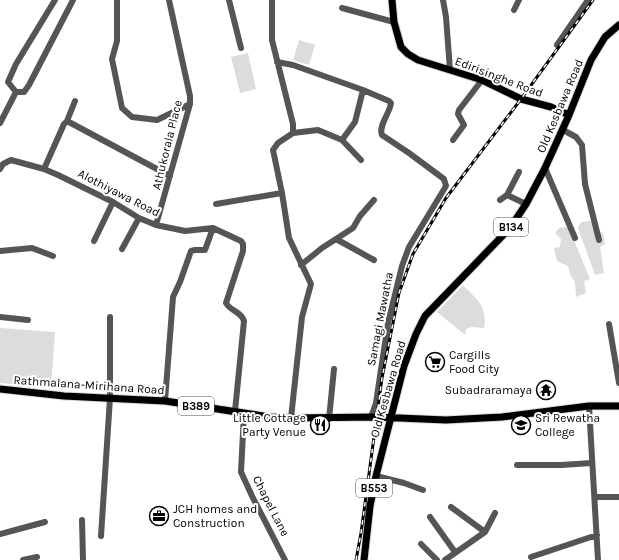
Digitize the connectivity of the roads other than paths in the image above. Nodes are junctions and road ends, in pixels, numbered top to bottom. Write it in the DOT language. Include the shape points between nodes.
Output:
graph roads {
  1 [pos="55,0"];
  2 [pos="73,0"];
  3 [pos="116,0"];
  4 [pos="169,0"];
  5 [pos="229,0"];
  6 [pos="272,0"];
  7 [pos="392,0"];
  8 [pos="442,0"];
  9 [pos="519,0"];
  10 [pos="588,0"];
  11 [pos="342,8"];
  12 [pos="514,10"];
  13 [pos="394,22"];
  14 [pos="619,25"];
  15 [pos="557,45"];
  16 [pos="241,48"];
  17 [pos="277,62"];
  18 [pos="450,70"];
  19 [pos="482,80"];
  20 [pos="363,90"];
  21 [pos="16,92"];
  22 [pos="75,101"];
  23 [pos="190,104"];
  24 [pos="569,116"];
  25 [pos="67,121"];
  26 [pos="0,123"];
  27 [pos="563,130"];
  28 [pos="293,133"];
  29 [pos="342,140"];
  30 [pos="453,140"];
  31 [pos="361,160"];
  32 [pos="545,168"];
  33 [pos="0,169"];
  34 [pos="44,170"];
  35 [pos="520,172"];
  36 [pos="170,176"];
  37 [pos="282,193"];
  38 [pos="507,195"];
  39 [pos="374,200"];
  40 [pos="500,200"];
  41 [pos="113,202"];
  42 [pos="216,204"];
  43 [pos="526,204"];
  44 [pos="140,218"];
  45 [pos="156,225"];
  46 [pos="213,228"];
  47 [pos="575,238"];
  48 [pos="336,239"];
  49 [pos="598,240"];
  50 [pos="94,241"];
  51 [pos="122,249"];
  52 [pos="0,251"];
  53 [pos="53,256"];
  54 [pos="374,260"];
  55 [pos="301,265"];
  56 [pos="0,316"];
  57 [pos="110,317"];
  58 [pos="28,320"];
  59 [pos="609,324"];
  60 [pos="334,369"];
  61 [pos="619,384"];
  62 [pos="0,389"];
  63 [pos="110,398"];
  64 [pos="165,402"];
  65 [pos="589,406"];
  66 [pos="619,406"];
  67 [pos="235,411"];
  68 [pos="244,413"];
  69 [pos="291,418"];
  70 [pos="371,418"];
  71 [pos="391,418"];
  72 [pos="329,419"];
  73 [pos="592,463"];
  74 [pos="517,465"];
  75 [pos="376,476"];
  76 [pos="423,490"];
  77 [pos="595,497"];
  78 [pos="619,497"];
  79 [pos="451,507"];
  80 [pos="495,513"];
  81 [pos="430,517"];
  82 [pos="82,520"];
  83 [pos="45,522"];
  84 [pos="485,532"];
  85 [pos="0,534"];
  86 [pos="597,535"];
  87 [pos="101,536"];
  88 [pos="421,544"];
  89 [pos="455,552"];
  90 [pos="37,557"];
  91 [pos="531,558"];
  92 [pos="23,560"];
  93 [pos="83,560"];
  94 [pos="285,560"];
  95 [pos="364,560"];
  96 [pos="438,560"];
  97 [pos="445,560"];
  98 [pos="598,560"];
  1 -- 21 [label="street" via="16,64 8,82"];
  2 -- 21 [label="street" via="28,86 24,92"];
  3 -- 23 [label="street" via="117,41 112,59 122,108 132,117 156,120"];
  4 -- 23 [label="street, Athukorala Place"];
  5 -- 16 [label="street"];
  6 -- 17 [label="street" via="272,40"];
  7 -- 13 [label="main road, Edirisinghe Road"];
  8 -- 18 [label="street" via="446,17"];
  9 -- 12 [label="street"];
  10 -- 15 [label="street"];
  11 -- 13 [label="street"];
  13 -- 18 [label="main road, Edirisinghe Road" via="401,47 408,54 418,60"];
  14 -- 24 [label="main road, Old Kesbawa Road / B134" via="605,37 591,60"];
  17 -- 20 [label="street, Samagi Mawatha" via="293,65"];
  17 -- 28 [label="street"];
  18 -- 19 [label="main road, Edirisinghe Road"];
  19 -- 24 [label="main road, Edirisinghe Road" via="521,99 551,107"];
  19 -- 30 [label="street" via="459,110 458,114 464,125"];
  20 -- 29 [label="street" via="355,122"];
  20 -- 70 [label="street, Samagi Mawatha" via="391,103 381,130 382,135 444,179 446,186 409,247 402,266 388,323 376,402"];
  21 -- 26 [label="street"];
  22 -- 25 [label="street"];
  23 -- 36 [label="street, Athukorala Place"];
  24 -- 27 [label="main road, Old Kesbawa Road / B134"];
  25 -- 34 [label="street"];
  25 -- 36 [label="street"];
  27 -- 32 [label="main road, Old Kesbawa Road / B134"];
  27 -- 49 [label="street" via="576,137 582,145 585,184"];
  28 -- 29 [label="street" via="318,130"];
  28 -- 37 [label="street" via="278,143 273,150"];
  29 -- 31 [label="street"];
  32 -- 43 [label="main road, Old Kesbawa Road / B134"];
  32 -- 47 [label="street"];
  33 -- 34 [label="street, Alothiyawa Road" via="11,160"];
  34 -- 41 [label="street, Alothiyawa Road"];
  35 -- 38 [label="street"];
  36 -- 45 [label="street, Athukorala Place"];
  37 -- 42 [label="street"];
  37 -- 55 [label="street" via="289,238"];
  38 -- 40 [label="street"];
  38 -- 43 [label="street"];
  39 -- 48 [label="street" via="353,228"];
  41 -- 44 [label="street, Alothiyawa Road"];
  41 -- 50 [label="street"];
  43 -- 71 [label="main road, Old Kesbawa Road / B134" via="510,228 425,316 404,366"];
  44 -- 45 [label="street, Alothiyawa Road"];
  44 -- 51 [label="street"];
  45 -- 46 [label="street, Alothiyawa Road" via="185,231"];
  46 -- 64 [label="street" via="205,250 192,251 173,297"];
  46 -- 67 [label="street" via="243,244 226,303 240,314 244,321"];
  48 -- 54 [label="street"];
  48 -- 55 [label="street"];
  52 -- 53 [label="street" via="32,248"];
  55 -- 69 [label="street" via="311,284 302,317"];
  56 -- 58 [label="street"];
  57 -- 63 [label="street"];
  59 -- 61 [label="street"];
  60 -- 72 [label="street"];
  62 -- 63 [label="main road, Rathmalana-Mirihana Road / B389"];
  63 -- 64 [label="main road, Rathmalana-Mirihana Road / B389"];
  63 -- 87 [label="street"];
  64 -- 67 [label="main road, Rathmalana-Mirihana Road / B389"];
  65 -- 66 [label="main road, B389"];
  65 -- 71 [label="main road, B389" via="502,417 446,420"];
  65 -- 73 [label="street"];
  67 -- 68 [label="main road, Rathmalana-Mirihana Road / B389"];
  68 -- 69 [label="main road, Rathmalana-Mirihana Road / B389"];
  68 -- 94 [label="street, Chapel Lane" via="241,472"];
  69 -- 72 [label="main road, Rathmalana-Mirihana Road / B389"];
  70 -- 71 [label="main road, Rathmalana-Mirihana Road / B389"];
  70 -- 72 [label="main road, Rathmalana-Mirihana Road / B389"];
  71 -- 75 [label="main road, Old Kesbawa Road / B553"];
  73 -- 74 [label="street"];
  73 -- 77 [label="street"];
  75 -- 76 [label="street"];
  75 -- 95 [label="main road, Old Kesbawa Road / B553"];
  77 -- 78 [label="street"];
  77 -- 86 [label="street"];
  79 -- 84 [label="street"];
  80 -- 84 [label="street"];
  81 -- 89 [label="street"];
  82 -- 93 [label="street"];
  83 -- 85 [label="street"];
  84 -- 89 [label="street"];
  86 -- 91 [label="street"];
  86 -- 98 [label="street"];
  88 -- 96 [label="street"];
  89 -- 97 [label="street"];
  90 -- 92 [label="street"];
}
